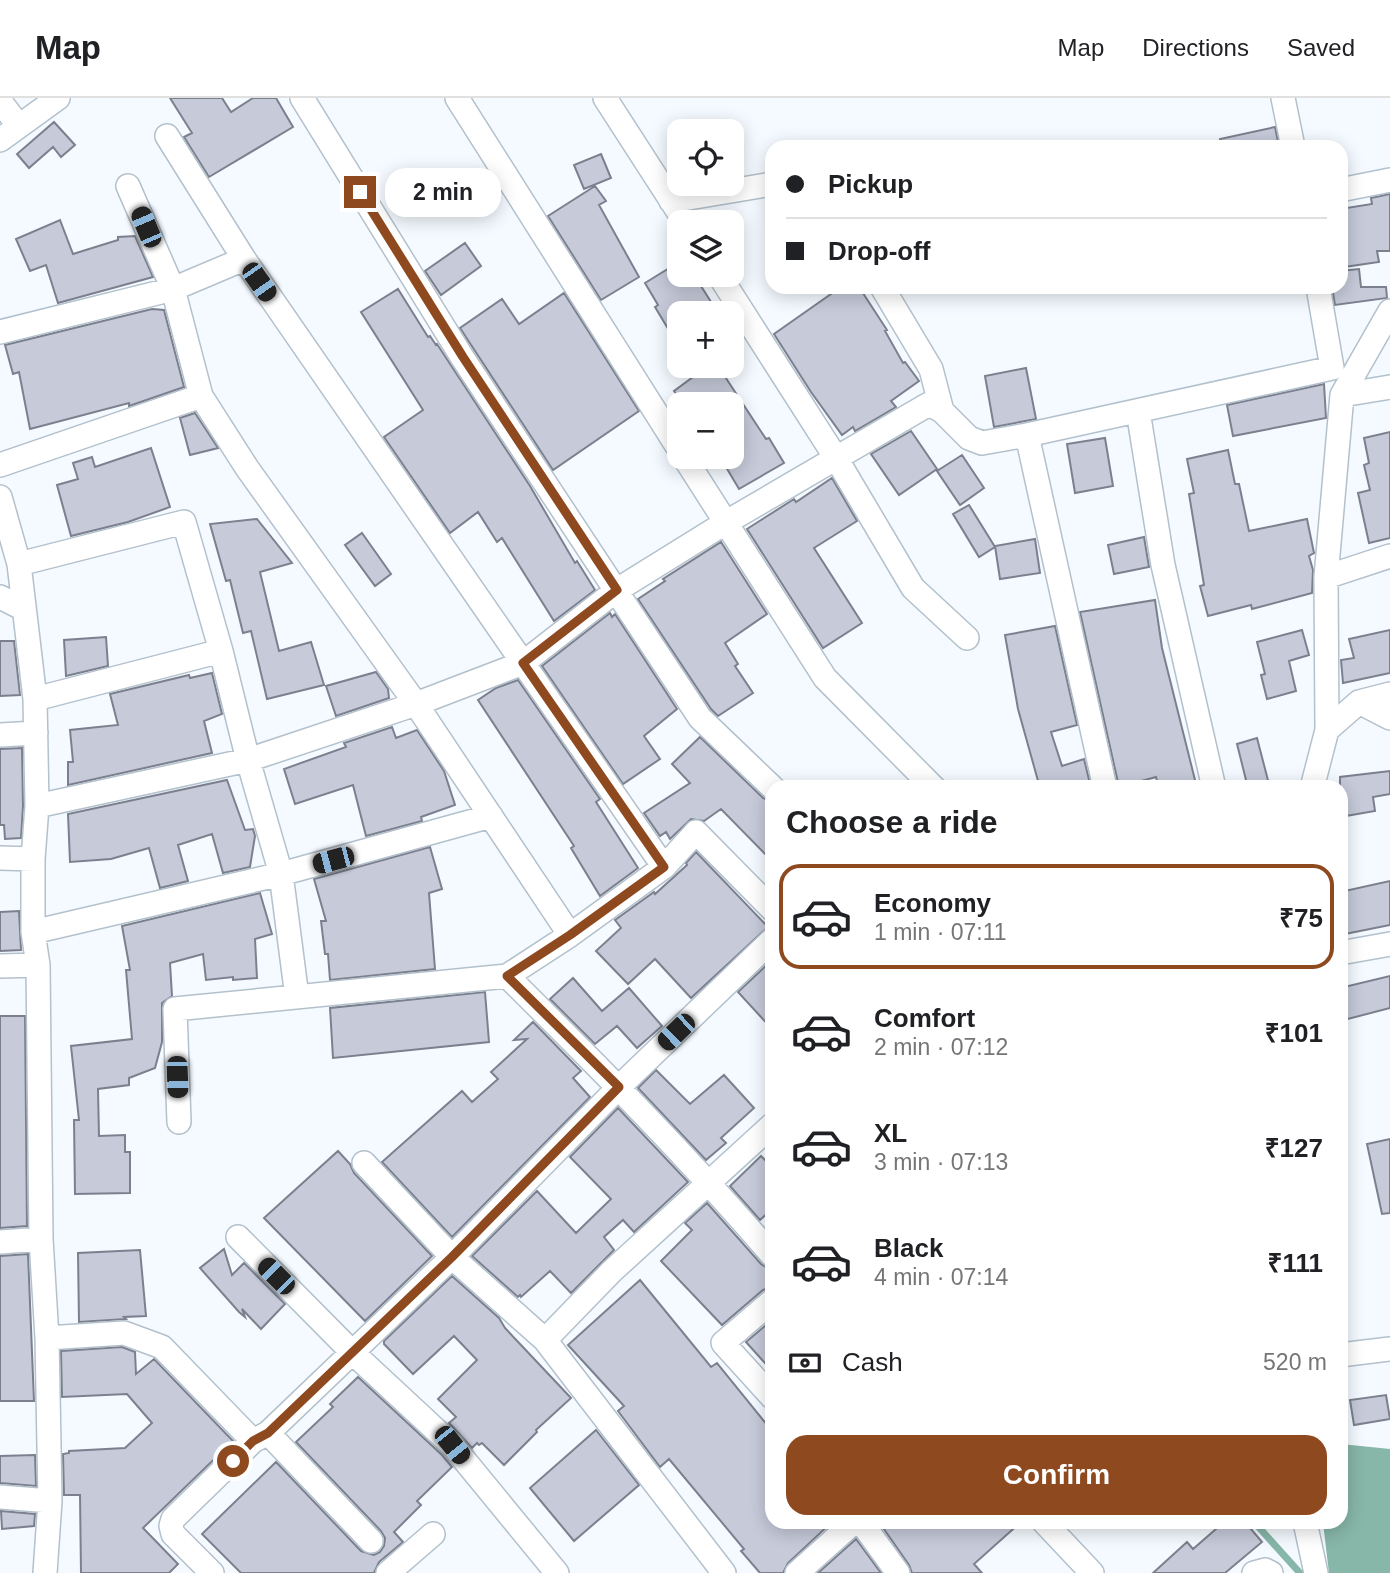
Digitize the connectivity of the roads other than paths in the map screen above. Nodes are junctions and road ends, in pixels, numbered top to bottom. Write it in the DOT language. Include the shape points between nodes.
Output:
graph roads {
  1 [pos="58,98"];
  2 [pos="302,98"];
  3 [pos="457,98"];
  4 [pos="605,98"];
  5 [pos="1283,98"];
  6 [pos="0,101"];
  7 [pos="19,125"];
  8 [pos="167,136"];
  9 [pos="0,140"];
  10 [pos="1292,140"];
  11 [pos="1390,180"];
  12 [pos="765,185"];
  13 [pos="128,186"];
  14 [pos="1348,188"];
  15 [pos="671,201"];
  16 [pos="677,210"];
  17 [pos="244,259"];
  18 [pos="727,287"];
  19 [pos="173,289"];
  20 [pos="886,294"];
  21 [pos="1319,294"];
  22 [pos="1390,310"];
  23 [pos="0,332"];
  24 [pos="1332,368"];
  25 [pos="1356,370"];
  26 [pos="1390,387"];
  27 [pos="1342,395"];
  28 [pos="201,396"];
  29 [pos="943,411"];
  30 [pos="1138,411"];
  31 [pos="667,430"];
  32 [pos="1027,435"];
  33 [pos="836,458"];
  34 [pos="0,465"];
  35 [pos="691,469"];
  36 [pos="0,497"];
  37 [pos="725,523"];
  38 [pos="1390,556"];
  39 [pos="19,564"];
  40 [pos="1326,577"];
  41 [pos="617,590"];
  42 [pos="0,597"];
  43 [pos="24,609"];
  44 [pos="967,638"];
  45 [pos="221,651"];
  46 [pos="523,663"];
  47 [pos="1390,694"];
  48 [pos="35,699"];
  49 [pos="1359,702"];
  50 [pos="416,704"];
  51 [pos="1390,718"];
  52 [pos="1327,730"];
  53 [pos="36,733"];
  54 [pos="0,735"];
  55 [pos="248,760"];
  56 [pos="765,780"];
  57 [pos="926,780"];
  58 [pos="1103,780"];
  59 [pos="1212,780"];
  60 [pos="1314,780"];
  61 [pos="37,806"];
  62 [pos="491,816"];
  63 [pos="0,858"];
  64 [pos="33,859"];
  65 [pos="664,867"];
  66 [pos="281,874"];
  67 [pos="765,902"];
  68 [pos="33,932"];
  69 [pos="570,935"];
  70 [pos="1390,944"];
  71 [pos="765,947"];
  72 [pos="1348,952"];
  73 [pos="38,965"];
  74 [pos="0,966"];
  75 [pos="507,976"];
  76 [pos="297,997"];
  77 [pos="619,1087"];
  78 [pos="179,1122"];
  79 [pos="765,1132"];
  80 [pos="364,1163"];
  81 [pos="710,1183"];
  82 [pos="238,1237"];
  83 [pos="41,1239"];
  84 [pos="0,1242"];
  85 [pos="765,1247"];
  86 [pos="452,1257"];
  87 [pos="765,1307"];
  88 [pos="47,1338"];
  89 [pos="545,1340"];
  90 [pos="1390,1349"];
  91 [pos="354,1353"];
  92 [pos="1348,1354"];
  93 [pos="765,1389"];
  94 [pos="260,1437"];
  95 [pos="0,1497"];
  96 [pos="50,1501"];
  97 [pos="846,1529"];
  98 [pos="866,1529"];
  99 [pos="1051,1529"];
  100 [pos="1306,1529"];
  101 [pos="433,1534"];
  102 [pos="371,1541"];
  103 [pos="45,1573"];
  104 [pos="212,1573"];
  105 [pos="388,1573"];
  106 [pos="557,1573"];
  107 [pos="724,1573"];
  108 [pos="797,1573"];
  109 [pos="898,1573"];
  110 [pos="1092,1573"];
  111 [pos="1254,1573"];
  112 [pos="1270,1573"];
  113 [pos="1315,1573"];
  1 -- 7 [label="street"];
  2 -- 41 [label="street" via="463,357"];
  3 -- 31 [label="street"];
  4 -- 15 [label="street"];
  5 -- 10 [label="street"];
  6 -- 7 [label="street"];
  7 -- 9 [label="street"];
  8 -- 17 [label="street"];
  11 -- 14 [label="street"];
  12 -- 15 [label="street"];
  13 -- 19 [label="street"];
  15 -- 16 [label="street"];
  17 -- 19 [label="street"];
  17 -- 46 [label="street"];
  18 -- 33 [label="street"];
  19 -- 23 [label="street"];
  19 -- 28 [label="street"];
  20 -- 29 [label="street" via="931,369"];
  21 -- 24 [label="street"];
  22 -- 25 [label="street"];
  24 -- 25 [label="street"];
  24 -- 30 [label="street"];
  25 -- 27 [label="street"];
  26 -- 27 [label="street"];
  27 -- 40 [label="street"];
  28 -- 34 [label="street"];
  28 -- 50 [label="street" via="254,479"];
  29 -- 32 [label="street" via="969,438 982,443"];
  29 -- 33 [label="street" via="929,404"];
  30 -- 32 [label="street"];
  30 -- 59 [label="street" via="1163,565"];
  32 -- 58 [label="street"];
  33 -- 37 [label="street"];
  33 -- 44 [label="street" via="913,588"];
  35 -- 37 [label="street"];
  36 -- 39 [label="street"];
  37 -- 41 [label="street"];
  37 -- 57 [label="street" via="825,678"];
  38 -- 40 [label="street"];
  39 -- 43 [label="street"];
  39 -- 45 [label="street" via="184,522"];
  40 -- 52 [label="street"];
  41 -- 46 [label="street"];
  41 -- 56 [label="street" via="700,718"];
  42 -- 43 [label="street"];
  43 -- 48 [label="street"];
  45 -- 48 [label="street"];
  45 -- 55 [label="street"];
  46 -- 50 [label="street"];
  46 -- 65 [label="street"];
  47 -- 49 [label="street"];
  48 -- 53 [label="street"];
  49 -- 51 [label="street"];
  49 -- 52 [label="street"];
  50 -- 55 [label="street"];
  50 -- 62 [label="street"];
  52 -- 60 [label="street"];
  53 -- 54 [label="street"];
  53 -- 61 [label="street"];
  55 -- 61 [label="street"];
  55 -- 66 [label="street"];
  61 -- 64 [label="street"];
  62 -- 66 [label="street"];
  62 -- 69 [label="street"];
  63 -- 64 [label="street"];
  64 -- 68 [label="street"];
  65 -- 67 [label="street" via="695,832"];
  65 -- 69 [label="street"];
  66 -- 68 [label="street"];
  66 -- 76 [label="street"];
  68 -- 73 [label="street"];
  69 -- 75 [label="street"];
  70 -- 72 [label="street"];
  71 -- 77 [label="street"];
  73 -- 74 [label="street"];
  73 -- 83 [label="street"];
  75 -- 76 [label="street"];
  75 -- 77 [label="street"];
  76 -- 78 [label="street" via="175,1009"];
  77 -- 81 [label="street"];
  77 -- 86 [label="street"];
  79 -- 81 [label="street"];
  80 -- 86 [label="street"];
  81 -- 85 [label="street"];
  81 -- 89 [label="street" via="612,1271"];
  82 -- 91 [label="street"];
  83 -- 84 [label="street"];
  83 -- 88 [label="street"];
  86 -- 89 [label="street"];
  86 -- 91 [label="street"];
  87 -- 93 [label="street" via="723,1343"];
  88 -- 94 [label="street" via="124,1333 162,1347"];
  88 -- 96 [label="street"];
  89 -- 107 [label="street"];
  90 -- 92 [label="street"];
  91 -- 94 [label="street"];
  91 -- 106 [label="street" via="452,1445"];
  94 -- 102 [label="street"];
  94 -- 104 [label="street" via="173,1520 173,1534"];
  95 -- 96 [label="street"];
  96 -- 103 [label="street"];
  97 -- 108 [label="street"];
  98 -- 109 [label="street"];
  99 -- 110 [label="street"];
  100 -- 113 [label="street"];
  101 -- 105 [label="street"];
  111 -- 112 [label="street"];
}
